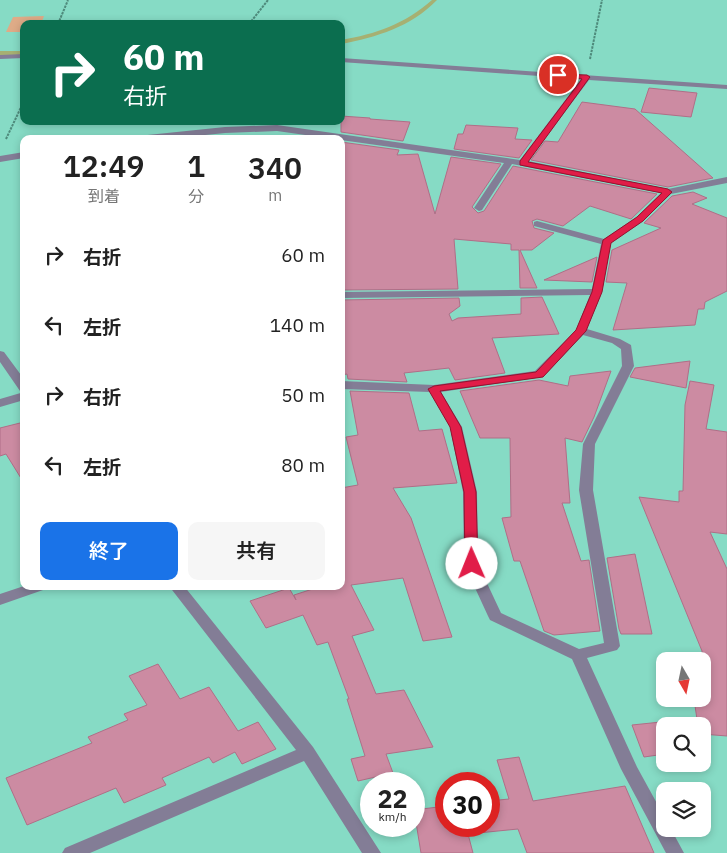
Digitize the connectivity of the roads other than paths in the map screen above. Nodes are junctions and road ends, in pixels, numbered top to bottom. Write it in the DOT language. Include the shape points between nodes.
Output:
graph roads {
  1 [pos="20,56"];
  2 [pos="0,57"];
  3 [pos="345,60"];
  4 [pos="587,77"];
  5 [pos="727,87"];
  6 [pos="178,135"];
  7 [pos="326,135"];
  8 [pos="345,138"];
  9 [pos="20,156"];
  10 [pos="0,159"];
  11 [pos="510,161"];
  12 [pos="522,163"];
  13 [pos="727,180"];
  14 [pos="668,192"];
  15 [pos="479,208"];
  16 [pos="537,224"];
  17 [pos="606,242"];
  18 [pos="597,292"];
  19 [pos="345,295"];
  20 [pos="581,331"];
  21 [pos="0,354"];
  22 [pos="20,382"];
  23 [pos="345,385"];
  24 [pos="434,389"];
  25 [pos="20,397"];
  26 [pos="0,403"];
  27 [pos="27,590"];
  28 [pos="179,590"];
  29 [pos="0,600"];
  30 [pos="578,655"];
  31 [pos="307,752"];
  32 [pos="71,853"];
  33 [pos="372,853"];
  34 [pos="674,853"];
  1 -- 2 [label="street"];
  3 -- 4 [label="street"];
  4 -- 5 [label="street"];
  4 -- 12 [label="street"];
  6 -- 7 [label="street" via="277,128"];
  8 -- 11 [label="street"];
  9 -- 10 [label="street"];
  11 -- 12 [label="street"];
  11 -- 15 [label="street"];
  12 -- 14 [label="street"];
  13 -- 14 [label="street"];
  14 -- 17 [label="street" via="640,219"];
  16 -- 17 [label="street"];
  17 -- 18 [label="street"];
  18 -- 19 [label="street"];
  18 -- 20 [label="street"];
  20 -- 24 [label="street" via="539,374"];
  20 -- 30 [label="street" via="616,340 627,347 628,366 589,444 586,490 612,646"];
  21 -- 22 [label="street"];
  23 -- 24 [label="street"];
  24 -- 30 [label="street" via="456,427 470,492 472,564 495,616"];
  25 -- 26 [label="street"];
  27 -- 29 [label="street"];
  28 -- 31 [label="street"];
  30 -- 34 [label="street" via="629,769"];
  31 -- 32 [label="street"];
  31 -- 33 [label="street"];
}
